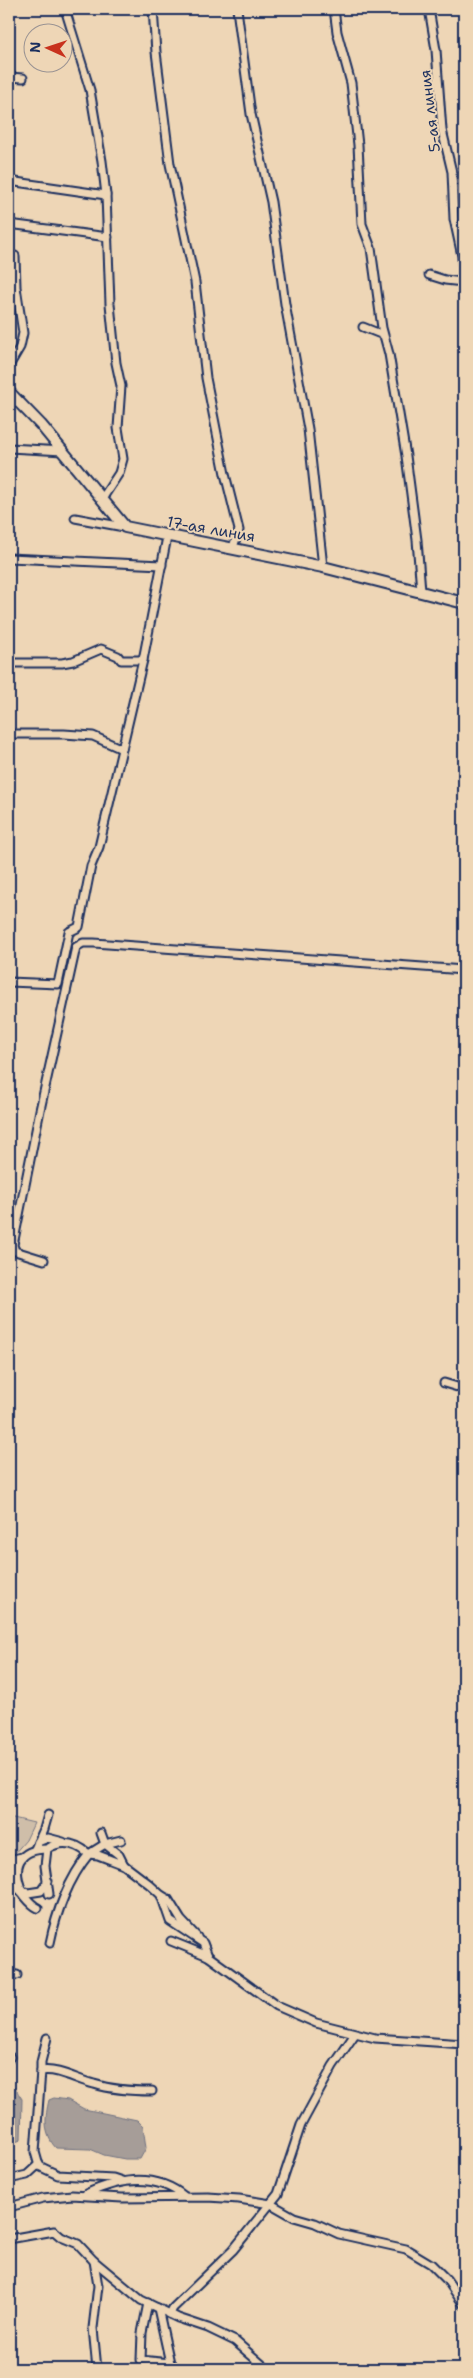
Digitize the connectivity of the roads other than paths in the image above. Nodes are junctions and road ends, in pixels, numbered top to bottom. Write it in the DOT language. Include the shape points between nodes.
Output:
graph roads {
  1 [pos="65,9"];
  2 [pos="153,9"];
  3 [pos="237,9"];
  4 [pos="334,9"];
  5 [pos="429,9"];
  6 [pos="9,77"];
  7 [pos="23,78"];
  8 [pos="9,181"];
  9 [pos="106,195"];
  10 [pos="9,224"];
  11 [pos="108,237"];
  12 [pos="15,256"];
  13 [pos="429,275"];
  14 [pos="463,282"];
  15 [pos="464,299"];
  16 [pos="363,327"];
  17 [pos="383,335"];
  18 [pos="9,366"];
  19 [pos="9,392"];
  20 [pos="9,448"];
  21 [pos="63,451"];
  22 [pos="102,498"];
  23 [pos="74,518"];
  24 [pos="125,527"];
  25 [pos="167,537"];
  26 [pos="233,547"];
  27 [pos="9,558"];
  28 [pos="162,565"];
  29 [pos="323,567"];
  30 [pos="421,591"];
  31 [pos="464,602"];
  32 [pos="143,660"];
  33 [pos="9,663"];
  34 [pos="9,734"];
  35 [pos="122,749"];
  36 [pos="464,970"];
  37 [pos="9,982"];
  38 [pos="44,1260"];
  39 [pos="444,1382"];
  40 [pos="464,1389"];
  41 [pos="48,1815"];
  42 [pos="101,1833"];
  43 [pos="121,1840"];
  44 [pos="66,1842"];
  45 [pos="105,1844"];
  46 [pos="37,1846"];
  47 [pos="47,1849"];
  48 [pos="89,1854"];
  49 [pos="23,1857"];
  50 [pos="9,1860"];
  51 [pos="124,1864"];
  52 [pos="17,1869"];
  53 [pos="9,1878"];
  54 [pos="48,1881"];
  55 [pos="9,1885"];
  56 [pos="22,1891"];
  57 [pos="49,1894"];
  58 [pos="38,1908"];
  59 [pos="171,1941"];
  60 [pos="50,1943"];
  61 [pos="208,1956"];
  62 [pos="9,1974"];
  63 [pos="17,1975"];
  64 [pos="354,2034"];
  65 [pos="47,2038"];
  66 [pos="464,2044"];
  67 [pos="42,2071"];
  68 [pos="152,2091"];
  69 [pos="39,2164"];
  70 [pos="9,2179"];
  71 [pos="122,2181"];
  72 [pos="84,2196"];
  73 [pos="185,2197"];
  74 [pos="271,2204"];
  75 [pos="9,2207"];
  76 [pos="9,2239"];
  77 [pos="94,2261"];
  78 [pos="148,2303"];
  79 [pos="464,2305"];
  80 [pos="158,2308"];
  81 [pos="170,2314"];
  82 [pos="170,2363"];
  83 [pos="97,2369"];
  84 [pos="177,2369"];
  85 [pos="268,2369"];
  1 -- 9 [label="street" via="90,90"];
  2 -- 26 [label="street" via="170,164 195,282 206,378 239,530"];
  3 -- 29 [label="street" via="250,108 271,202 285,304 308,429"];
  4 -- 17 [label="street" via="351,83 362,224 371,248"];
  5 -- 14 [label="street, 5-ая линия" via="436,50 442,130 452,172 454,219 462,256"];
  6 -- 7 [label="street"];
  8 -- 9 [label="street"];
  9 -- 11 [label="street"];
  10 -- 11 [label="street"];
  11 -- 22 [label="street" via="110,304 121,386 118,428 123,459 119,472"];
  12 -- 18 [label="street" via="23,333 20,348"];
  13 -- 14 [label="street"];
  14 -- 15 [label="street, 5-ая линия"];
  16 -- 17 [label="street"];
  17 -- 30 [label="street" via="412,494"];
  19 -- 21 [label="street"];
  20 -- 21 [label="street"];
  21 -- 22 [label="street"];
  22 -- 24 [label="street"];
  23 -- 24 [label="street"];
  24 -- 25 [label="street, 17-ая линия"];
  25 -- 26 [label="street, 17-ая линия"];
  25 -- 28 [label="street"];
  26 -- 29 [label="street, 17-ая линия"];
  27 -- 28 [label="street"];
  28 -- 32 [label="street"];
  29 -- 30 [label="street, 17-ая линия"];
  30 -- 31 [label="street, 17-ая линия"];
  32 -- 33 [label="street" via="121,660 101,649 62,663"];
  32 -- 35 [label="street"];
  34 -- 35 [label="street" via="93,736"];
  35 -- 37 [label="street" via="99,847 91,866 79,927 68,932 58,984"];
  36 -- 38 [label="street" via="94,943 76,946 13,1244 15,1251"];
  39 -- 40 [label="street"];
  41 -- 46 [label="street"];
  42 -- 45 [label="street"];
  43 -- 45 [label="street"];
  44 -- 46 [label="street" via="48,1838"];
  44 -- 47 [label="street"];
  44 -- 48 [label="street"];
  45 -- 48 [label="street"];
  45 -- 51 [label="street" via="119,1854"];
  46 -- 47 [label="street"];
  46 -- 49 [label="street"];
  47 -- 54 [label="street"];
  48 -- 51 [label="street"];
  48 -- 60 [label="street" via="70,1884"];
  49 -- 50 [label="street"];
  49 -- 52 [label="street"];
  51 -- 61 [label="street" via="161,1895 170,1921 203,1943"];
  52 -- 53 [label="street"];
  52 -- 56 [label="street" via="16,1878"];
  54 -- 56 [label="street" via="41,1891"];
  54 -- 57 [label="street"];
  55 -- 56 [label="street"];
  56 -- 58 [label="street" via="29,1903"];
  59 -- 61 [label="street"];
  61 -- 64 [label="street" via="277,2006 316,2023"];
  62 -- 63 [label="street"];
  64 -- 66 [label="street"];
  64 -- 74 [label="street" via="301,2125 278,2194"];
  65 -- 67 [label="street"];
  67 -- 68 [label="street" via="51,2070 110,2088"];
  67 -- 69 [label="street" via="35,2152"];
  69 -- 70 [label="street" via="27,2175"];
  69 -- 71 [label="street" via="58,2175"];
  71 -- 72 [label="street"];
  71 -- 73 [label="street" via="141,2179 176,2190"];
  72 -- 73 [label="street"];
  72 -- 75 [label="street" via="43,2198"];
  73 -- 74 [label="street"];
  74 -- 79 [label="street" via="276,2209 339,2234 406,2249 431,2264"];
  74 -- 81 [label="street" via="238,2245"];
  76 -- 77 [label="street" via="54,2231 78,2244"];
  77 -- 78 [label="street"];
  77 -- 83 [label="street" via="98,2286 93,2328"];
  78 -- 80 [label="street"];
  78 -- 82 [label="street" via="141,2360"];
  80 -- 81 [label="street"];
  80 -- 82 [label="street"];
  81 -- 85 [label="street" via="235,2341"];
  82 -- 84 [label="street"];
}
